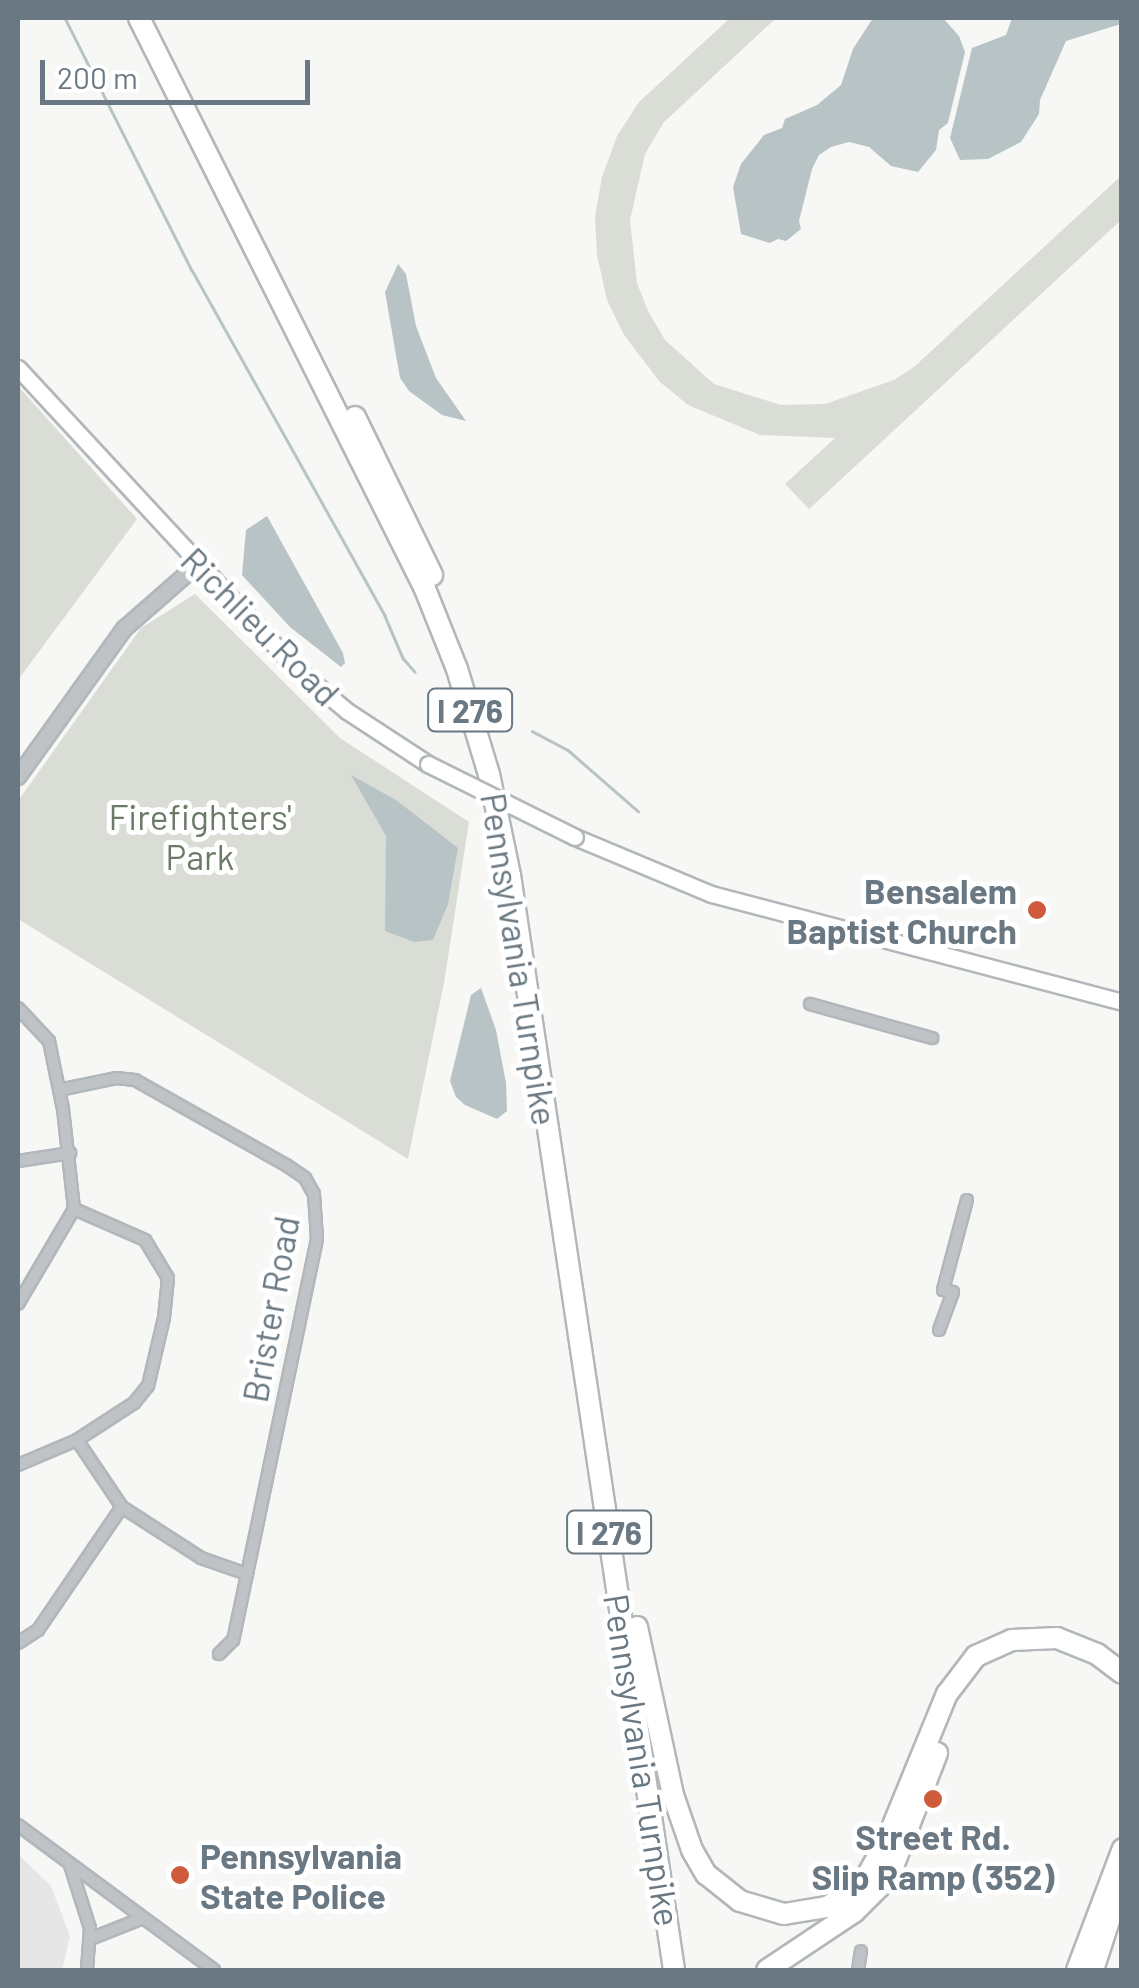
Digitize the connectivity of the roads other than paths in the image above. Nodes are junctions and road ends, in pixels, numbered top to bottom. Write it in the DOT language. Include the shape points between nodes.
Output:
graph roads {
  1 [pos="139,18"];
  2 [pos="155,18"];
  3 [pos="18,368"];
  4 [pos="198,565"];
  5 [pos="18,777"];
  6 [pos="1122,1002"];
  7 [pos="810,1004"];
  8 [pos="18,1008"];
  9 [pos="932,1038"];
  10 [pos="59,1090"];
  11 [pos="70,1153"];
  12 [pos="18,1161"];
  13 [pos="967,1200"];
  14 [pos="74,1209"];
  15 [pos="18,1304"];
  16 [pos="939,1330"];
  17 [pos="77,1440"];
  18 [pos="18,1465"];
  19 [pos="122,1507"];
  20 [pos="247,1574"];
  21 [pos="637,1627"];
  22 [pos="18,1642"];
  23 [pos="218,1654"];
  24 [pos="1122,1673"];
  25 [pos="1122,1687"];
  26 [pos="18,1825"];
  27 [pos="1122,1848"];
  28 [pos="69,1863"];
  29 [pos="1122,1884"];
  30 [pos="143,1918"];
  31 [pos="90,1939"];
  32 [pos="861,1951"];
  33 [pos="87,1970"];
  34 [pos="214,1970"];
  35 [pos="674,1970"];
  36 [pos="688,1970"];
  37 [pos="767,1970"];
  38 [pos="858,1970"];
  39 [pos="1076,1970"];
  40 [pos="1094,1970"];
  1 -- 35 [label="highway, Pennsylvania Turnpike / I 276" via="424,589 484,757 519,932"];
  2 -- 21 [label="highway, Pennsylvania Turnpike / I 276" via="421,550 492,734 522,868"];
  3 -- 4 [label="main road, Richlieu Road"];
  4 -- 5 [label="street" via="124,630"];
  4 -- 6 [label="main road, Richlieu Road, bridge" via="321,692 428,764 575,837 711,894"];
  7 -- 9 [label="street"];
  8 -- 10 [label="street" via="49,1041"];
  10 -- 11 [label="street"];
  10 -- 20 [label="street, Brister Road" via="135,1080 286,1165 314,1194 318,1239"];
  11 -- 12 [label="street"];
  11 -- 14 [label="street"];
  13 -- 16 [label="street" via="944,1290 953,1292"];
  14 -- 15 [label="street"];
  14 -- 17 [label="street" via="145,1240 168,1278 148,1386 119,1416"];
  17 -- 18 [label="street"];
  17 -- 19 [label="street"];
  19 -- 20 [label="street" via="201,1558"];
  19 -- 22 [label="street" via="38,1630"];
  20 -- 23 [label="street, Brister Road" via="233,1640"];
  21 -- 24 [label="highway" via="673,1795 692,1850 722,1889 784,1914 826,1906 867,1876 947,1694 976,1656 1012,1640 1057,1638"];
  21 -- 36 [label="highway, Pennsylvania Turnpike / I 276"];
  25 -- 37 [label="highway" via="1071,1654 1051,1649 1027,1649 986,1664 949,1720 889,1877 854,1912"];
  26 -- 28 [label="street"];
  27 -- 39 [label="main road"];
  28 -- 30 [label="street"];
  28 -- 31 [label="street"];
  29 -- 40 [label="main road"];
  30 -- 31 [label="street"];
  30 -- 34 [label="street"];
  31 -- 33 [label="street"];
  32 -- 38 [label="street"];
}
